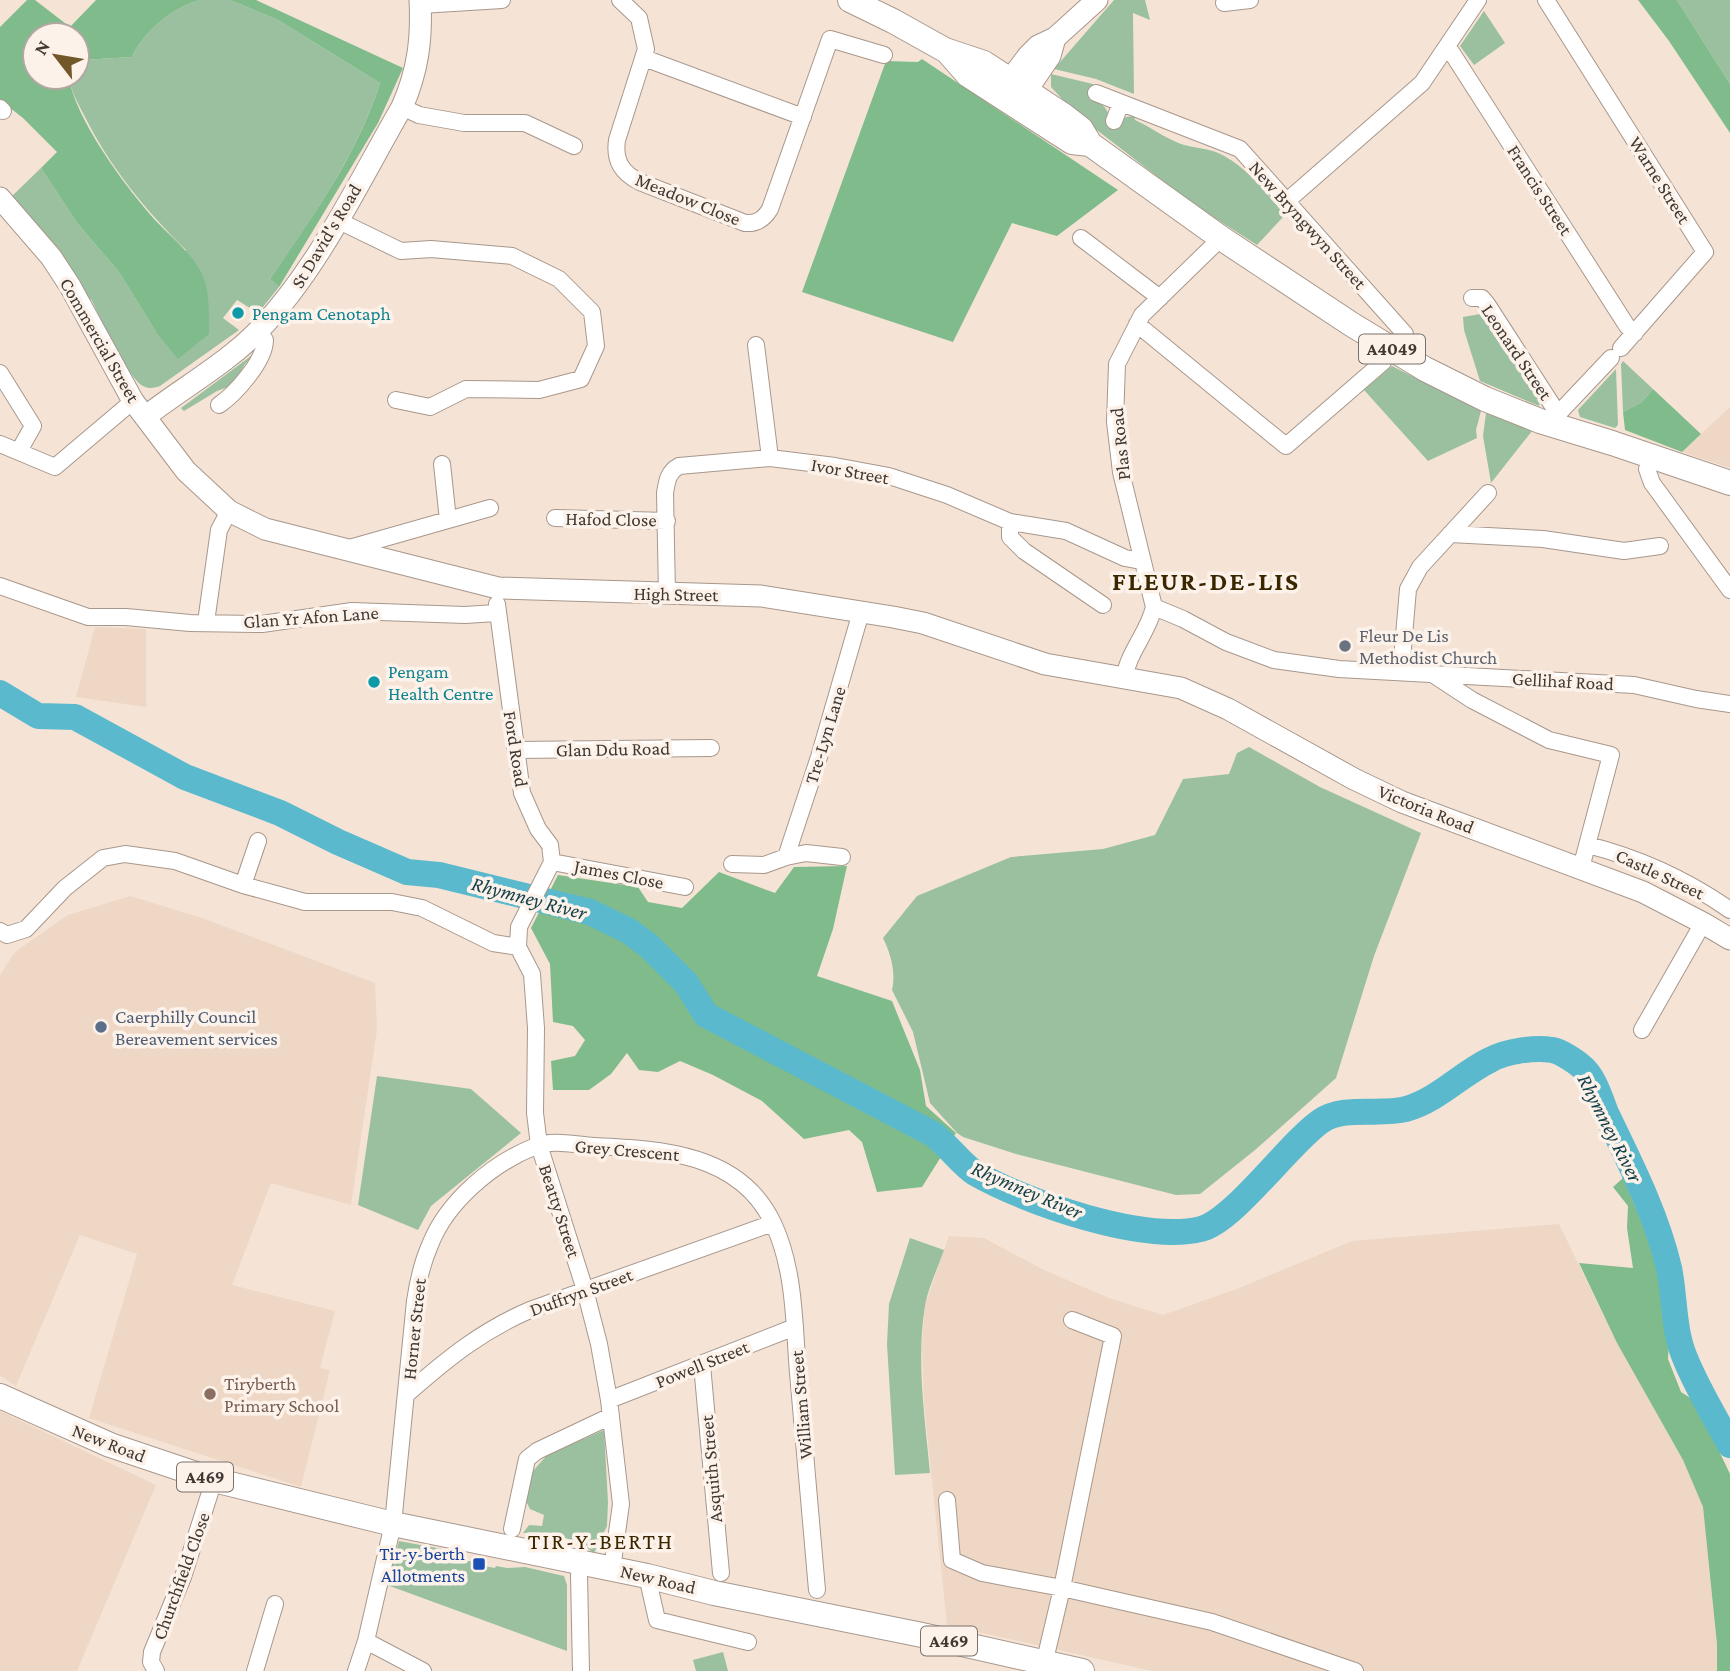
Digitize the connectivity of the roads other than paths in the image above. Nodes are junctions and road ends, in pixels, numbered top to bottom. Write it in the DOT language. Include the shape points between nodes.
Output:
graph roads {
  1 [pos="502,0"];
  2 [pos="620,0"];
  3 [pos="850,0"];
  4 [pos="1097,0"];
  5 [pos="1250,0"];
  6 [pos="1478,0"];
  7 [pos="1546,0"];
  8 [pos="421,3"];
  9 [pos="1224,3"];
  10 [pos="1446,48"];
  11 [pos="884,55"];
  12 [pos="644,58"];
  13 [pos="1013,92"];
  14 [pos="1096,93"];
  15 [pos="1121,103"];
  16 [pos="402,107"];
  17 [pos="803,117"];
  18 [pos="1114,121"];
  19 [pos="574,146"];
  20 [pos="0,198"];
  21 [pos="1287,201"];
  22 [pos="337,220"];
  23 [pos="1082,238"];
  24 [pos="1221,238"];
  25 [pos="1160,298"];
  26 [pos="1472,298"];
  27 [pos="1137,324"];
  28 [pos="258,331"];
  29 [pos="1635,333"];
  30 [pos="1405,334"];
  31 [pos="756,345"];
  32 [pos="1383,362"];
  33 [pos="0,373"];
  34 [pos="396,400"];
  35 [pos="219,405"];
  36 [pos="139,409"];
  37 [pos="1556,420"];
  38 [pos="0,444"];
  39 [pos="19,452"];
  40 [pos="1651,457"];
  41 [pos="769,458"];
  42 [pos="442,464"];
  43 [pos="1730,483"];
  44 [pos="1488,493"];
  45 [pos="490,508"];
  46 [pos="229,511"];
  47 [pos="555,518"];
  48 [pos="448,520"];
  49 [pos="667,521"];
  50 [pos="1010,522"];
  51 [pos="1450,534"];
  52 [pos="1660,546"];
  53 [pos="344,550"];
  54 [pos="1141,561"];
  55 [pos="0,586"];
  56 [pos="498,588"];
  57 [pos="1730,590"];
  58 [pos="667,594"];
  59 [pos="1103,605"];
  60 [pos="1154,607"];
  61 [pos="496,612"];
  62 [pos="861,612"];
  63 [pos="206,622"];
  64 [pos="1401,671"];
  65 [pos="1432,674"];
  66 [pos="1124,679"];
  67 [pos="1730,704"];
  68 [pos="711,748"];
  69 [pos="515,750"];
  70 [pos="258,841"];
  71 [pos="1588,845"];
  72 [pos="786,857"];
  73 [pos="842,857"];
  74 [pos="732,864"];
  75 [pos="550,867"];
  76 [pos="1581,868"];
  77 [pos="243,885"];
  78 [pos="685,887"];
  79 [pos="1730,910"];
  80 [pos="1703,923"];
  81 [pos="0,931"];
  82 [pos="1730,939"];
  83 [pos="518,947"];
  84 [pos="1642,1030"];
  85 [pos="539,1145"];
  86 [pos="774,1223"];
  87 [pos="585,1290"];
  88 [pos="1072,1320"];
  89 [pos="795,1327"];
  90 [pos="702,1365"];
  91 [pos="407,1394"];
  92 [pos="0,1396"];
  93 [pos="610,1408"];
  94 [pos="214,1480"];
  95 [pos="947,1500"];
  96 [pos="393,1524"];
  97 [pos="512,1529"];
  98 [pos="582,1562"];
  99 [pos="612,1569"];
  100 [pos="721,1573"];
  101 [pos="647,1576"];
  102 [pos="1062,1588"];
  103 [pos="817,1590"];
  104 [pos="275,1604"];
  105 [pos="366,1641"];
  106 [pos="747,1642"];
  107 [pos="1044,1664"];
  108 [pos="156,1671"];
  109 [pos="255,1671"];
  110 [pos="356,1671"];
  111 [pos="423,1671"];
  112 [pos="581,1671"];
  113 [pos="1082,1671"];
  114 [pos="1355,1671"];
  1 -- 8 [label="street"];
  2 -- 12 [label="street, Meadow Close" via="642,25"];
  3 -- 13 [label="main road, A4049" via="945,50 968,75"];
  4 -- 13 [label="main road" via="1055,38 1038,46"];
  5 -- 9 [label="street"];
  6 -- 10 [label="street"];
  7 -- 29 [label="street, Warne Street" via="1705,252"];
  8 -- 16 [label="main road, St David's Road" via="416,71"];
  10 -- 21 [label="street" via="1422,83"];
  10 -- 29 [label="street, Francis Street"];
  11 -- 17 [label="street, Meadow Close" via="830,39"];
  12 -- 17 [label="street"];
  12 -- 17 [label="street, Meadow Close" via="617,140 620,166 640,182 745,223 762,220 770,209"];
  13 -- 24 [label="main road, A4049" via="1072,142 1090,144"];
  14 -- 15 [label="street, New Bryngwyn Street"];
  15 -- 18 [label="street"];
  15 -- 21 [label="street, New Bryngwyn Street" via="1240,149"];
  16 -- 19 [label="street" via="419,116 464,123 525,123"];
  16 -- 22 [label="main road, St David's Road"];
  20 -- 36 [label="main road, Commercial Street" via="51,257"];
  21 -- 30 [label="street, New Bryngwyn Street"];
  22 -- 28 [label="main road, St David's Road" via="304,276"];
  22 -- 34 [label="street" via="401,251 512,256 559,279 592,312 596,346 581,379 539,390 466,389 430,407"];
  23 -- 25 [label="street"];
  24 -- 25 [label="street, Plas Road"];
  24 -- 37 [label="main road, A4049" via="1425,369 1485,399"];
  25 -- 27 [label="street, Plas Road"];
  26 -- 37 [label="street, Leonard Street" via="1482,298 1488,304"];
  27 -- 32 [label="street" via="1286,446"];
  27 -- 54 [label="street, Plas Road" via="1117,364 1115,412 1121,472"];
  28 -- 35 [label="street" via="265,340 263,353 234,394"];
  28 -- 36 [label="main road, St David's Road" via="236,351"];
  29 -- 37 [label="street, Warne Street"];
  31 -- 41 [label="street"];
  33 -- 39 [label="street" via="33,426"];
  36 -- 39 [label="street" via="55,467"];
  36 -- 46 [label="main road, Commercial Street" via="186,471"];
  37 -- 40 [label="main road, A4049"];
  38 -- 39 [label="street"];
  40 -- 43 [label="main road, A4049"];
  40 -- 57 [label="street" via="1648,476"];
  41 -- 49 [label="street, Ivor Street" via="672,470 665,493"];
  41 -- 50 [label="street, Ivor Street" via="889,476"];
  42 -- 48 [label="street"];
  44 -- 51 [label="street"];
  45 -- 48 [label="street"];
  46 -- 53 [label="main road, High Street" via="265,529"];
  46 -- 63 [label="street" via="219,530"];
  47 -- 49 [label="street, Hafod Close"];
  48 -- 53 [label="street"];
  49 -- 58 [label="street, Ivor Street"];
  50 -- 54 [label="street, Ivor Street" via="1066,531"];
  50 -- 59 [label="street" via="1010,537 1024,551"];
  51 -- 52 [label="street" via="1543,539 1624,551"];
  51 -- 64 [label="street" via="1420,566 1406,594"];
  53 -- 56 [label="main road, High Street"];
  54 -- 60 [label="street, Plas Road"];
  55 -- 63 [label="street, Glan Yr Afon Lane" via="88,617"];
  56 -- 58 [label="main road, High Street"];
  56 -- 61 [label="street, Ford Road"];
  58 -- 62 [label="main road, High Street" via="761,596"];
  60 -- 64 [label="street, Gellihaf Road" via="1274,660"];
  60 -- 66 [label="street" via="1151,622 1126,665"];
  61 -- 63 [label="street, Glan Yr Afon Lane" via="352,611 262,624"];
  61 -- 69 [label="street, Ford Road"];
  62 -- 66 [label="main road, High Street" via="923,623 1045,664"];
  62 -- 72 [label="street, Tre-Lyn Lane"];
  64 -- 65 [label="street, Gellihaf Road"];
  65 -- 67 [label="street, Gellihaf Road" via="1634,685"];
  65 -- 71 [label="street" via="1549,740 1611,755"];
  66 -- 76 [label="main road, Victoria Road" via="1181,688 1402,802"];
  68 -- 69 [label="street, Glan Ddu Road"];
  69 -- 75 [label="street, Ford Road" via="522,793 550,845"];
  70 -- 77 [label="street"];
  71 -- 76 [label="street"];
  71 -- 79 [label="street, Castle Street" via="1625,855 1693,886"];
  72 -- 73 [label="street" via="806,853"];
  72 -- 74 [label="street" via="764,865"];
  75 -- 78 [label="street, James Close"];
  75 -- 83 [label="street, Beatty Street" via="519,927"];
  76 -- 80 [label="main road, Victoria Road" via="1643,892"];
  77 -- 81 [label="street" via="176,861 125,854 103,858 65,888 26,929 7,935"];
  77 -- 83 [label="street" via="305,902 392,902 422,908 493,943"];
  80 -- 82 [label="main road, Victoria Road"];
  80 -- 84 [label="street"];
  83 -- 85 [label="street, Beatty Street" via="532,974"];
  85 -- 86 [label="street, Grey Crescent" via="685,1154 742,1183 759,1198"];
  85 -- 87 [label="street, Beatty Street"];
  85 -- 91 [label="street, Horner Street" via="478,1182 446,1216 430,1242 415,1301"];
  86 -- 87 [label="street, Duffryn Street"];
  86 -- 89 [label="street, William Street" via="789,1273"];
  87 -- 91 [label="street, Duffryn Street" via="484,1333"];
  87 -- 93 [label="street, Beatty Street"];
  88 -- 102 [label="street" via="1113,1336"];
  89 -- 90 [label="street, Powell Street"];
  89 -- 103 [label="street, William Street"];
  90 -- 93 [label="street, Powell Street"];
  90 -- 100 [label="street, Asquith Street"];
  91 -- 96 [label="street, Horner Street"];
  92 -- 94 [label="main road, New Road / A469" via="110,1446"];
  93 -- 97 [label="street, Powell Street" via="527,1459"];
  93 -- 99 [label="street, Beatty Street" via="621,1504"];
  94 -- 96 [label="main road, New Road / A469"];
  94 -- 108 [label="street, Churchfield Close" via="187,1566 152,1652"];
  95 -- 102 [label="street" via="952,1560 982,1573"];
  96 -- 98 [label="main road, New Road / A469"];
  96 -- 105 [label="street, Horner Street"];
  98 -- 99 [label="main road, New Road / A469"];
  98 -- 112 [label="street"];
  99 -- 101 [label="main road, New Road / A469"];
  101 -- 106 [label="street" via="657,1620"];
  101 -- 107 [label="main road, New Road / A469"];
  102 -- 107 [label="street"];
  102 -- 114 [label="street" via="1212,1622"];
  104 -- 109 [label="street"];
  105 -- 110 [label="street, Horner Street"];
  105 -- 111 [label="street"];
  107 -- 113 [label="main road, New Road / A469"];
}
